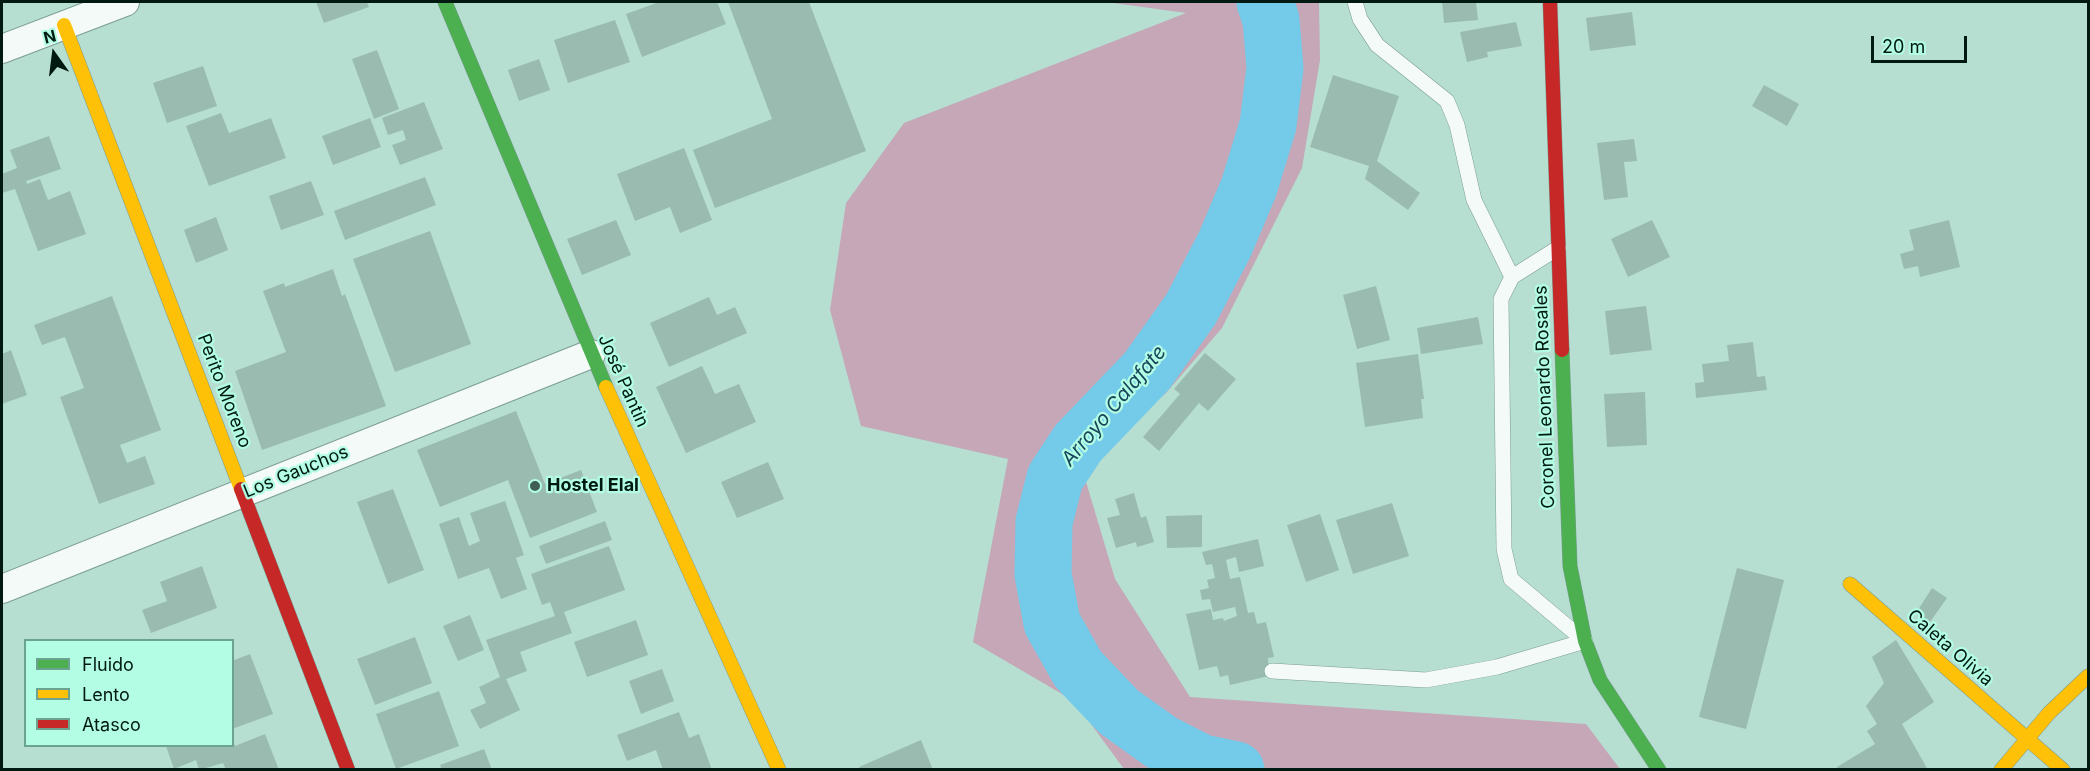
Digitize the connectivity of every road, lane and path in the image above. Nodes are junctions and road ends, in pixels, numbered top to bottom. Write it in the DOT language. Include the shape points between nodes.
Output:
graph roads {
  1 [pos="125,2"];
  2 [pos="445,2"];
  3 [pos="1355,2"];
  4 [pos="1550,2"];
  5 [pos="64,25"];
  6 [pos="2,49"];
  7 [pos="1558,248"];
  8 [pos="1512,277"];
  9 [pos="591,354"];
  10 [pos="243,493"];
  11 [pos="1850,584"];
  12 [pos="2,589"];
  13 [pos="1585,640"];
  14 [pos="1272,671"];
  15 [pos="2088,676"];
  16 [pos="2025,739"];
  17 [pos="348,770"];
  18 [pos="779,770"];
  19 [pos="1659,770"];
  20 [pos="2001,770"];
  21 [pos="2062,770"];
  1 -- 5 [label="street"];
  2 -- 9 [label="street, José Pantin"];
  3 -- 8 [label="lane" via="1360,19 1377,45 1447,101 1457,125 1474,200"];
  4 -- 7 [label="street, Coronel Leonardo Rosales"];
  5 -- 6 [label="street"];
  5 -- 10 [label="street, Perito Moreno"];
  7 -- 8 [label="lane"];
  7 -- 13 [label="street, Coronel Leonardo Rosales" via="1568,537 1576,606"];
  8 -- 13 [label="lane" via="1501,299 1504,549 1511,579"];
  9 -- 10 [label="street, Los Gauchos"];
  9 -- 18 [label="street, José Pantin"];
  10 -- 12 [label="street, Los Gauchos"];
  10 -- 17 [label="street, Perito Moreno"];
  11 -- 16 [label="street, Caleta Olivia"];
  13 -- 14 [label="lane" via="1497,667 1426,680"];
  13 -- 19 [label="street, Coronel Leonardo Rosales" via="1605,689"];
  15 -- 16 [label="street"];
  16 -- 20 [label="street"];
  16 -- 21 [label="street, Caleta Olivia"];
}
